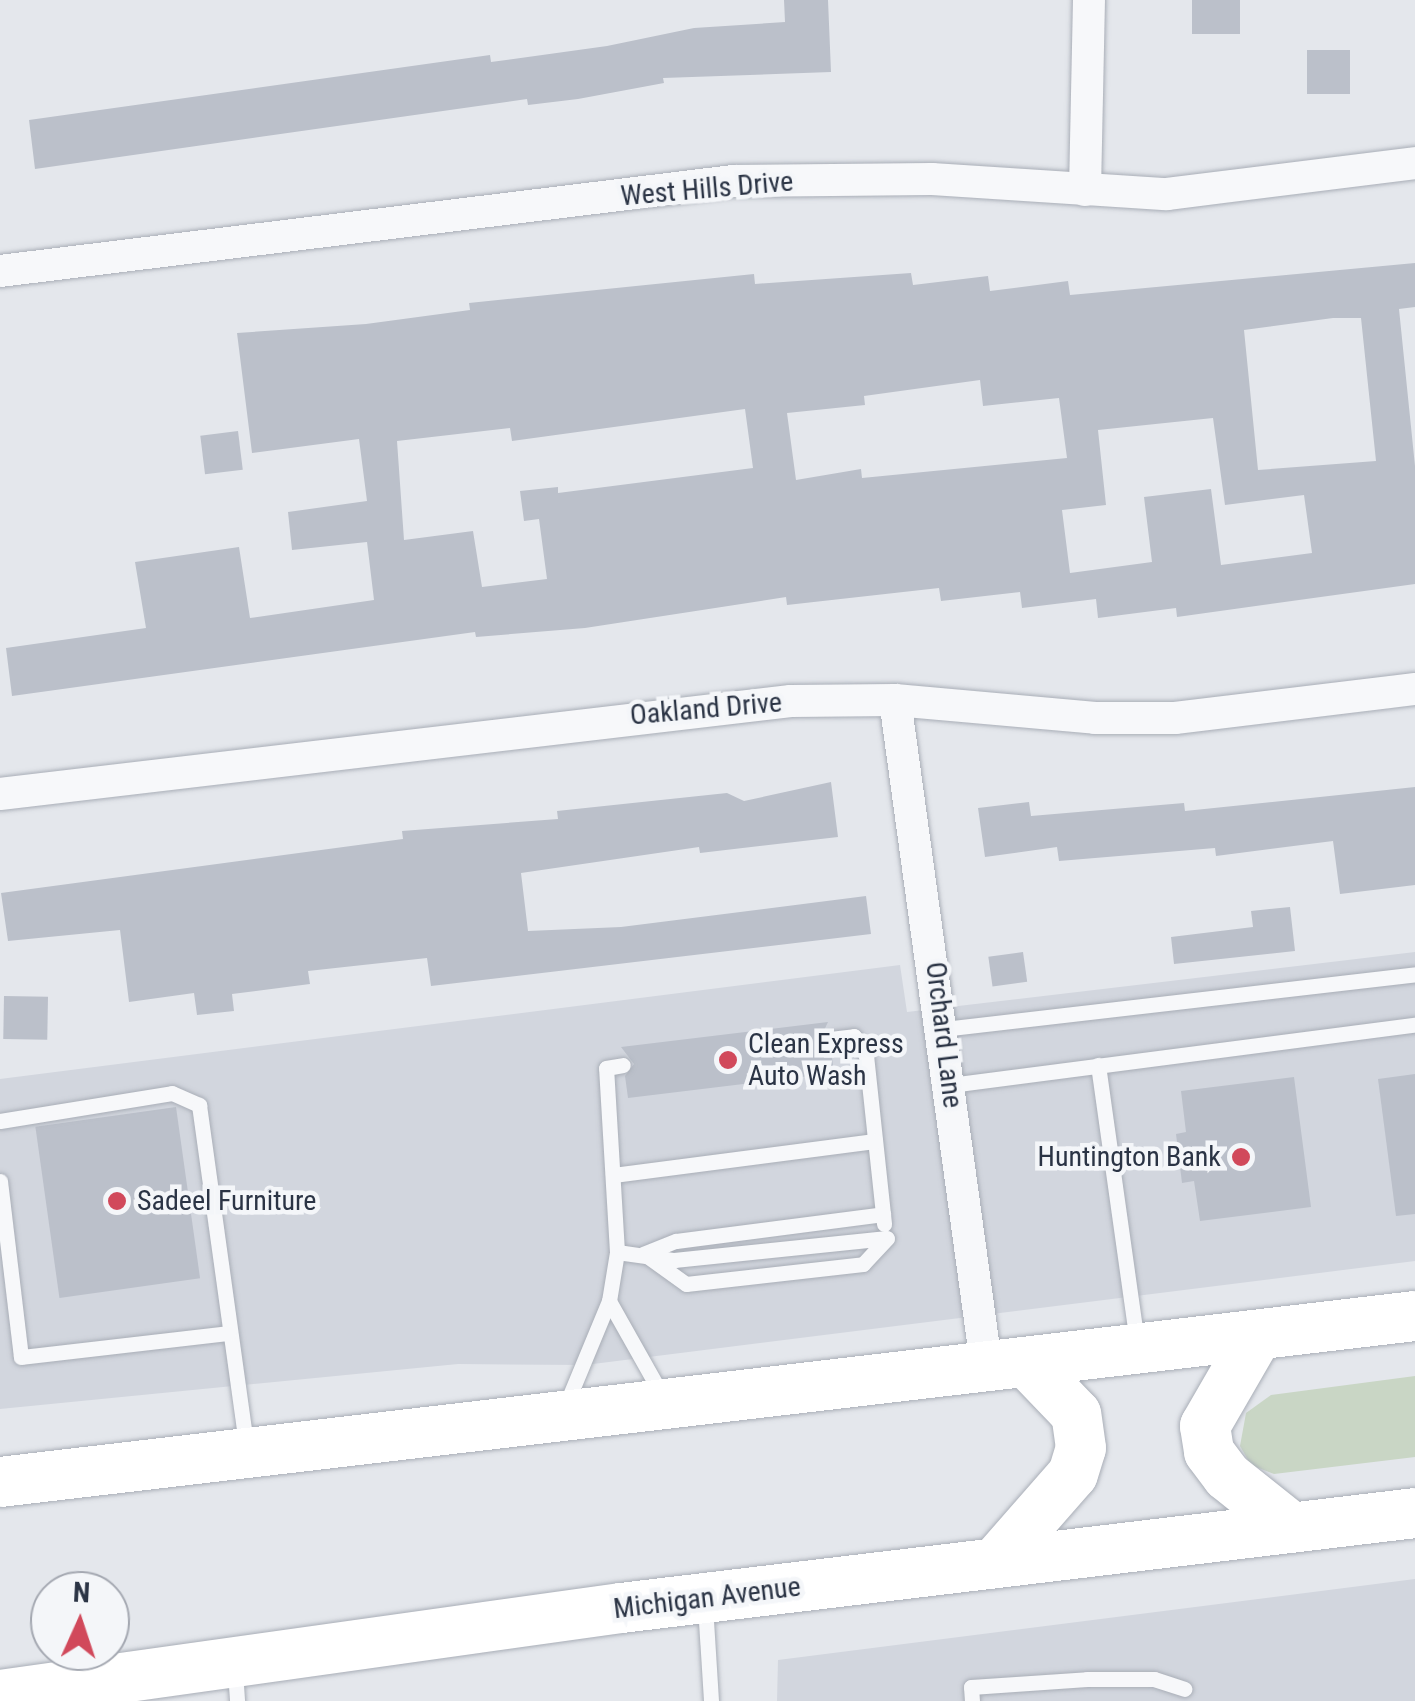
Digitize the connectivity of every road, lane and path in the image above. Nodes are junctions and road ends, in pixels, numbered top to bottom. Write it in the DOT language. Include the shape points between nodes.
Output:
graph roads {
  1 [pos="1089,0"];
  2 [pos="1415,163"];
  3 [pos="1085,190"];
  4 [pos="0,271"];
  5 [pos="1415,689"];
  6 [pos="895,700"];
  7 [pos="0,794"];
  8 [pos="1415,974"];
  9 [pos="1415,1025"];
  10 [pos="943,1029"];
  11 [pos="830,1039"];
  12 [pos="1098,1065"];
  13 [pos="623,1066"];
  14 [pos="950,1085"];
  15 [pos="0,1121"];
  16 [pos="875,1142"];
  17 [pos="613,1175"];
  18 [pos="0,1181"];
  19 [pos="883,1214"];
  20 [pos="887,1238"];
  21 [pos="617,1252"];
  22 [pos="644,1254"];
  23 [pos="609,1301"];
  24 [pos="1415,1316"];
  25 [pos="229,1333"];
  26 [pos="1257,1336"];
  27 [pos="1138,1350"];
  28 [pos="1008,1367"];
  29 [pos="669,1406"];
  30 [pos="558,1419"];
  31 [pos="248,1454"];
  32 [pos="0,1482"];
  33 [pos="1415,1513"];
  34 [pos="1292,1527"];
  35 [pos="995,1563"];
  36 [pos="705,1598"];
  37 [pos="236,1682"];
  38 [pos="1184,1689"];
  39 [pos="0,1695"];
  40 [pos="711,1701"];
  41 [pos="972,1701"];
  1 -- 3 [label="street"];
  2 -- 3 [label="street, West Hills Drive" via="1167,194"];
  3 -- 4 [label="street, West Hills Drive" via="932,178 734,182"];
  5 -- 6 [label="street, Oakland Drive" via="1175,718 1095,718"];
  6 -- 7 [label="street, Oakland Drive" via="647,714"];
  6 -- 10 [label="street, Orchard Lane"];
  8 -- 10 [label="lane"];
  9 -- 12 [label="lane"];
  10 -- 14 [label="street, Orchard Lane"];
  11 -- 16 [label="lane" via="854,1036 866,1055"];
  12 -- 14 [label="lane"];
  12 -- 27 [label="lane"];
  13 -- 17 [label="lane" via="606,1068"];
  14 -- 28 [label="street, Orchard Lane"];
  15 -- 25 [label="lane" via="172,1092 199,1106"];
  16 -- 17 [label="lane"];
  16 -- 19 [label="lane"];
  17 -- 21 [label="lane"];
  18 -- 25 [label="lane" via="21,1357"];
  19 -- 20 [label="lane"];
  19 -- 22 [label="lane" via="676,1241"];
  20 -- 22 [label="lane" via="674,1260"];
  20 -- 22 [label="lane" via="863,1264 686,1284"];
  21 -- 22 [label="lane"];
  21 -- 23 [label="lane"];
  23 -- 29 [label="lane"];
  23 -- 30 [label="lane"];
  24 -- 26 [label="main road"];
  25 -- 31 [label="lane"];
  26 -- 27 [label="main road"];
  26 -- 34 [label="main road" via="1205,1426 1209,1452 1227,1476"];
  27 -- 28 [label="main road"];
  28 -- 29 [label="main road"];
  28 -- 35 [label="main road" via="1076,1414 1082,1448 1073,1474"];
  29 -- 30 [label="main road"];
  30 -- 31 [label="main road"];
  31 -- 32 [label="main road"];
  33 -- 34 [label="main road, Michigan Avenue"];
  34 -- 35 [label="main road, Michigan Avenue"];
  35 -- 36 [label="main road, Michigan Avenue"];
  36 -- 37 [label="main road, Michigan Avenue"];
  36 -- 40 [label="lane"];
  37 -- 39 [label="main road, Michigan Avenue"];
  38 -- 41 [label="lane" via="1154,1679 972,1688"];
}
